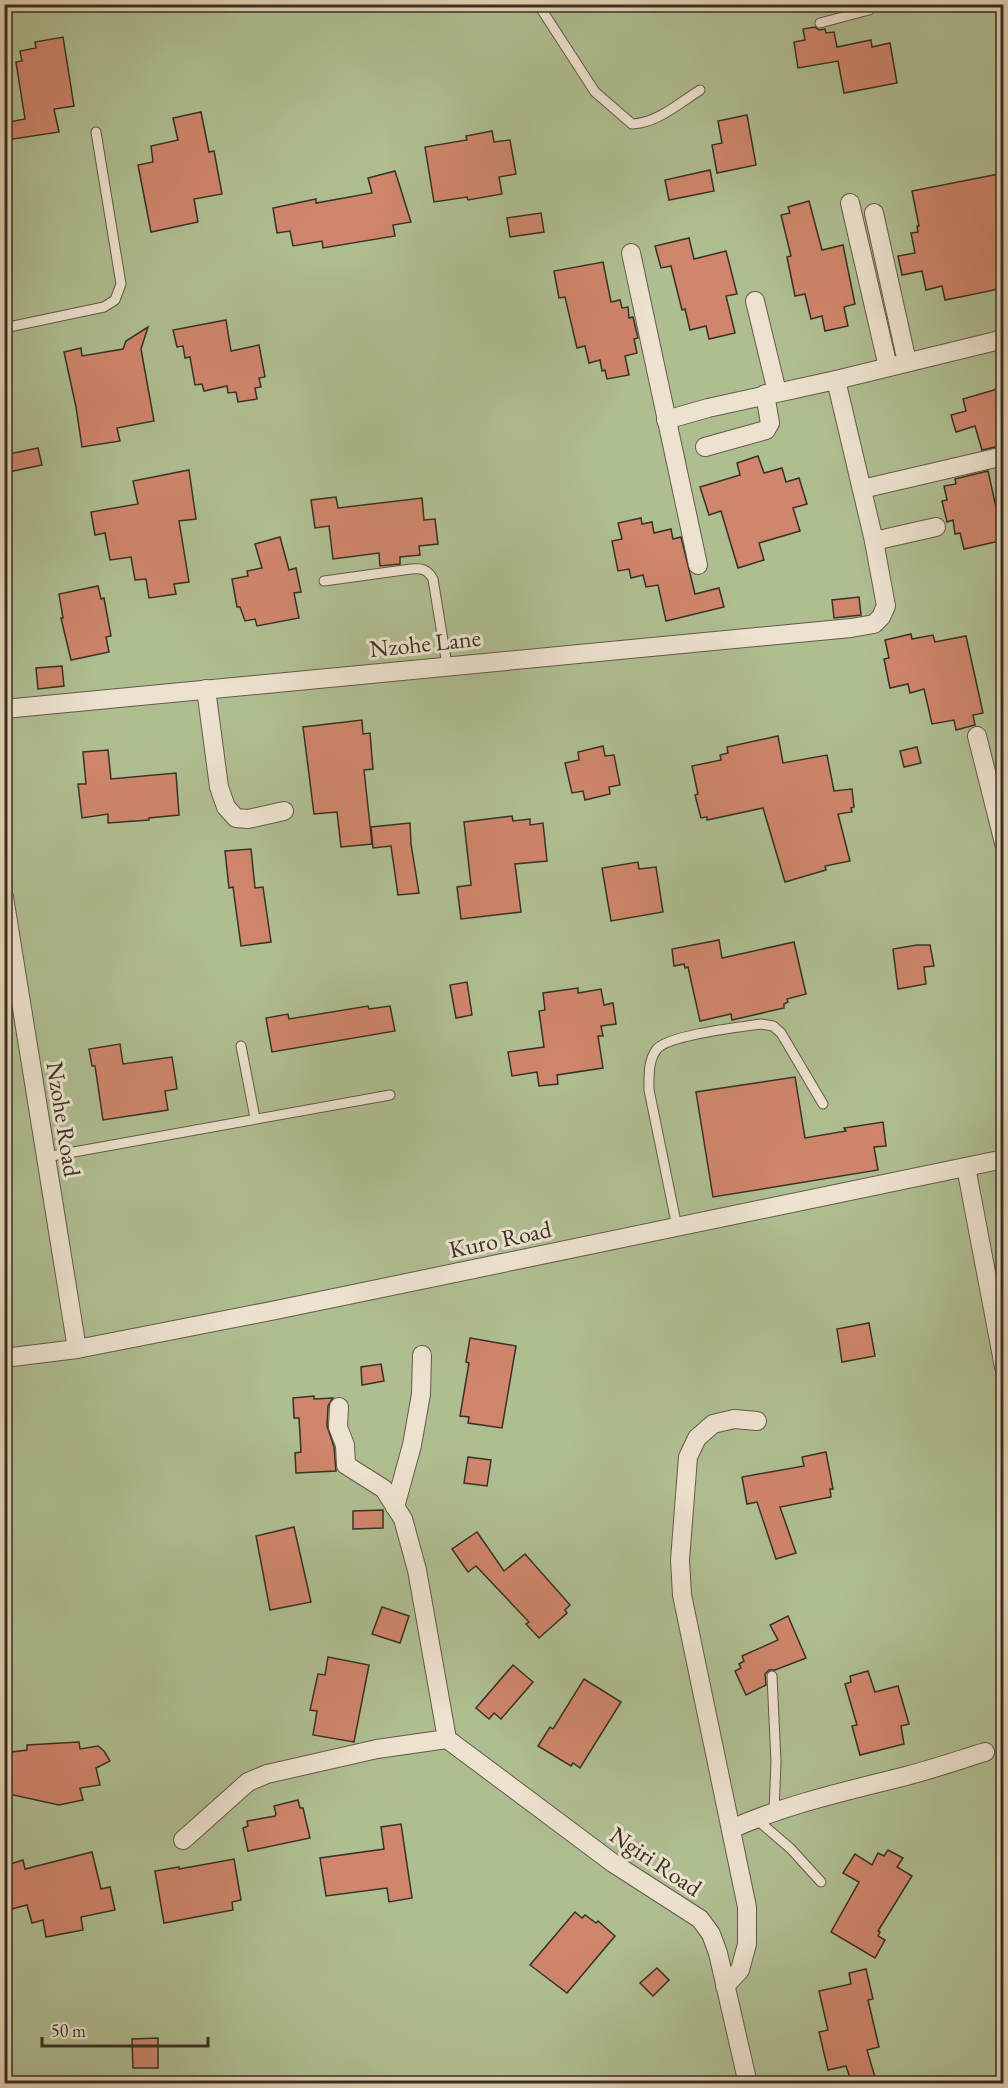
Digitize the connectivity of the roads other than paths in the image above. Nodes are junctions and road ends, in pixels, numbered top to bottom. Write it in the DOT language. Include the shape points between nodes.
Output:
graph roads {
  1 [pos="538,4"];
  2 [pos="874,4"];
  3 [pos="820,23"];
  4 [pos="700,90"];
  5 [pos="96,132"];
  6 [pos="850,203"];
  7 [pos="874,213"];
  8 [pos="631,253"];
  9 [pos="755,301"];
  10 [pos="4,328"];
  11 [pos="1004,339"];
  12 [pos="907,363"];
  13 [pos="888,367"];
  14 [pos="836,380"];
  15 [pos="771,393"];
  16 [pos="666,420"];
  17 [pos="705,447"];
  18 [pos="1004,456"];
  19 [pos="861,489"];
  20 [pos="936,527"];
  21 [pos="873,541"];
  22 [pos="698,565"];
  23 [pos="324,581"];
  24 [pos="447,665"];
  25 [pos="206,689"];
  26 [pos="4,709"];
  27 [pos="977,736"];
  28 [pos="284,811"];
  29 [pos="1004,843"];
  30 [pos="4,897"];
  31 [pos="241,1046"];
  32 [pos="390,1095"];
  33 [pos="823,1104"];
  34 [pos="255,1118"];
  35 [pos="46,1157"];
  36 [pos="1004,1159"];
  37 [pos="966,1167"];
  38 [pos="677,1227"];
  39 [pos="77,1349"];
  40 [pos="422,1355"];
  41 [pos="4,1358"];
  42 [pos="1004,1367"];
  43 [pos="339,1407"];
  44 [pos="757,1421"];
  45 [pos="395,1507"];
  46 [pos="772,1676"];
  47 [pos="447,1739"];
  48 [pos="985,1752"];
  49 [pos="774,1811"];
  50 [pos="755,1818"];
  51 [pos="731,1829"];
  52 [pos="183,1840"];
  53 [pos="821,1882"];
  54 [pos="725,1986"];
  55 [pos="748,2084"];
  1 -- 4 [label="lane" via="595,92 632,124 657,118"];
  2 -- 3 [label="lane" via="869,10"];
  5 -- 10 [label="lane" via="121,284 115,300 104,307"];
  6 -- 13 [label="street"];
  7 -- 12 [label="street"];
  8 -- 16 [label="street"];
  9 -- 15 [label="street"];
  11 -- 12 [label="street"];
  12 -- 13 [label="street"];
  13 -- 14 [label="street"];
  14 -- 15 [label="street"];
  14 -- 19 [label="street, Nzohe Lane"];
  15 -- 16 [label="street"];
  15 -- 17 [label="street" via="770,423 766,430"];
  16 -- 22 [label="street"];
  18 -- 19 [label="street"];
  19 -- 21 [label="street, Nzohe Lane"];
  20 -- 21 [label="street"];
  21 -- 24 [label="street, Nzohe Lane" via="886,606 874,624"];
  23 -- 24 [label="lane" via="421,568 428,571 433,579"];
  24 -- 25 [label="street, Nzohe Lane"];
  25 -- 26 [label="street, Nzohe Lane"];
  25 -- 28 [label="street" via="219,787 226,807 236,818 248,819"];
  27 -- 29 [label="street"];
  30 -- 35 [label="street, Nzohe Road"];
  31 -- 34 [label="lane"];
  32 -- 34 [label="lane"];
  33 -- 38 [label="lane" via="773,1026 761,1024 678,1038 657,1048 649,1068 649,1090"];
  34 -- 35 [label="lane"];
  35 -- 39 [label="street, Nzohe Road"];
  36 -- 37 [label="street, Kuro Road"];
  37 -- 38 [label="street, Kuro Road"];
  37 -- 42 [label="street"];
  38 -- 39 [label="street, Kuro Road"];
  39 -- 41 [label="street, Kuro Road"];
  40 -- 45 [label="street" via="421,1394 412,1445"];
  43 -- 45 [label="street" via="338,1427 345,1445 346,1466 384,1490"];
  44 -- 51 [label="street" via="734,1419 713,1424 698,1438 688,1457 680,1560 682,1595"];
  45 -- 47 [label="street" via="403,1519 417,1570"];
  46 -- 49 [label="lane"];
  47 -- 52 [label="street" via="377,1749 267,1774 248,1782"];
  47 -- 54 [label="street, Ngiri Road" via="613,1863 700,1919 715,1943"];
  48 -- 49 [label="street"];
  49 -- 50 [label="street"];
  50 -- 51 [label="street"];
  50 -- 53 [label="lane"];
  51 -- 54 [label="street" via="748,1926 740,1970"];
  54 -- 55 [label="street, Ngiri Road"];
}
